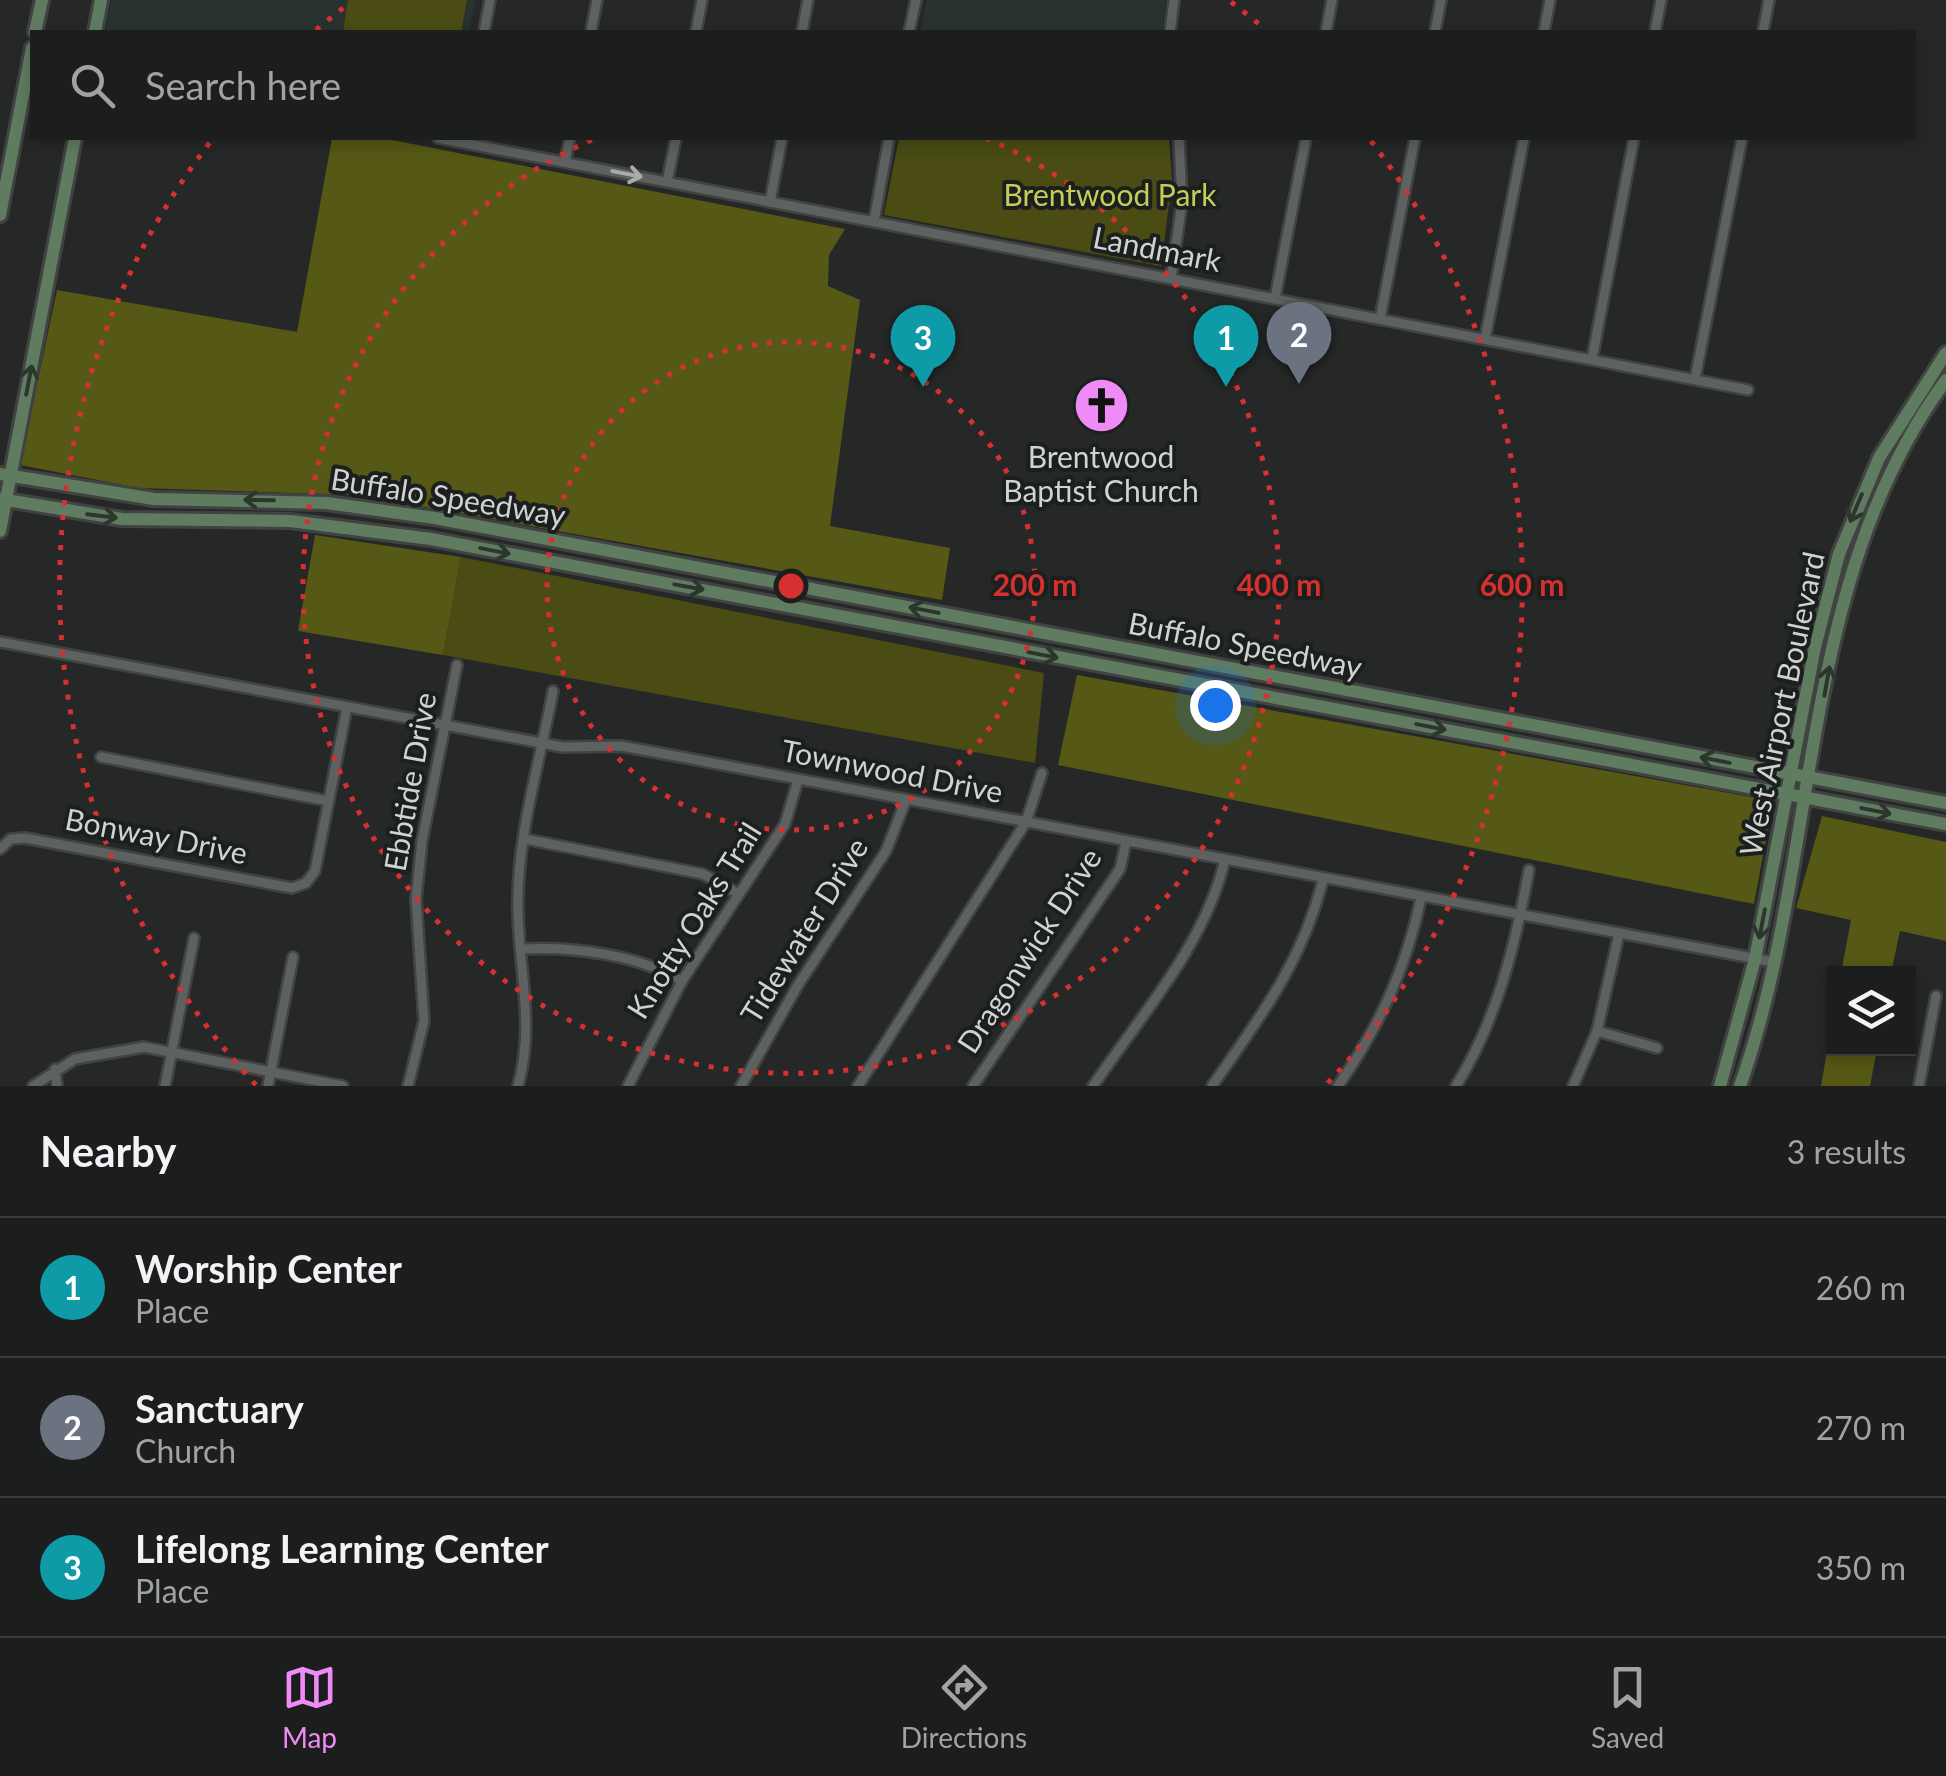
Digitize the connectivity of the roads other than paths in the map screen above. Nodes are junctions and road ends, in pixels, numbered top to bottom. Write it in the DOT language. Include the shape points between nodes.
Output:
graph roads {
  1 [pos="42,0"];
  2 [pos="102,0"];
  3 [pos="490,0"];
  4 [pos="597,0"];
  5 [pos="702,0"];
  6 [pos="808,0"];
  7 [pos="916,0"];
  8 [pos="1174,0"];
  9 [pos="1332,0"];
  10 [pos="1441,0"];
  11 [pos="1550,0"];
  12 [pos="1661,0"];
  13 [pos="1769,0"];
  14 [pos="36,30"];
  15 [pos="95,30"];
  16 [pos="484,30"];
  17 [pos="591,30"];
  18 [pos="696,30"];
  19 [pos="802,30"];
  20 [pos="909,30"];
  21 [pos="1170,30"];
  22 [pos="1326,30"];
  23 [pos="1435,30"];
  24 [pos="1544,30"];
  25 [pos="1654,30"];
  26 [pos="1763,30"];
  27 [pos="30,65"];
  28 [pos="74,140"];
  29 [pos="463,140"];
  30 [pos="570,140"];
  31 [pos="676,140"];
  32 [pos="782,140"];
  33 [pos="889,140"];
  34 [pos="1178,140"];
  35 [pos="1306,140"];
  36 [pos="1415,140"];
  37 [pos="1524,140"];
  38 [pos="1634,140"];
  39 [pos="1742,140"];
  40 [pos="565,162"];
  41 [pos="667,182"];
  42 [pos="770,202"];
  43 [pos="0,215"];
  44 [pos="874,221"];
  45 [pos="1171,278"];
  46 [pos="1276,298"];
  47 [pos="1380,318"];
  48 [pos="1485,339"];
  49 [pos="1946,354"];
  50 [pos="1592,360"];
  51 [pos="1695,379"];
  52 [pos="1946,380"];
  53 [pos="1748,390"];
  54 [pos="1900,421"];
  55 [pos="1918,424"];
  56 [pos="6,475"];
  57 [pos="154,499"];
  58 [pos="3,500"];
  59 [pos="291,501"];
  60 [pos="435,518"];
  61 [pos="152,520"];
  62 [pos="290,521"];
  63 [pos="0,531"];
  64 [pos="432,539"];
  65 [pos="597,547"];
  66 [pos="593,570"];
  67 [pos="731,574"];
  68 [pos="727,594"];
  69 [pos="860,598"];
  70 [pos="856,620"];
  71 [pos="990,623"];
  72 [pos="0,642"];
  73 [pos="986,644"];
  74 [pos="1121,648"];
  75 [pos="456,664"];
  76 [pos="1117,668"];
  77 [pos="1250,672"];
  78 [pos="553,691"];
  79 [pos="1245,693"];
  80 [pos="1379,696"];
  81 [pos="346,706"];
  82 [pos="1375,716"];
  83 [pos="1510,721"];
  84 [pos="444,724"];
  85 [pos="1506,741"];
  86 [pos="543,744"];
  87 [pos="1639,745"];
  88 [pos="100,756"];
  89 [pos="1635,766"];
  90 [pos="1042,773"];
  91 [pos="1792,774"];
  92 [pos="1809,777"];
  93 [pos="798,780"];
  94 [pos="1788,794"];
  95 [pos="1806,798"];
  96 [pos="906,800"];
  97 [pos="328,801"];
  98 [pos="1946,803"];
  99 [pos="1026,822"];
  100 [pos="1946,824"];
  101 [pos="525,839"];
  102 [pos="1126,842"];
  103 [pos="0,849"];
  104 [pos="1224,860"];
  105 [pos="1529,870"];
  106 [pos="1323,880"];
  107 [pos="737,893"];
  108 [pos="1421,898"];
  109 [pos="1520,916"];
  110 [pos="1619,934"];
  111 [pos="194,938"];
  112 [pos="523,949"];
  113 [pos="293,957"];
  114 [pos="1755,959"];
  115 [pos="1774,962"];
  116 [pos="682,981"];
  117 [pos="1936,996"];
  118 [pos="1596,1031"];
  119 [pos="1657,1048"];
  120 [pos="171,1050"];
  121 [pos="54,1069"];
  122 [pos="271,1070"];
  123 [pos="1723,1082"];
  124 [pos="32,1086"];
  125 [pos="57,1086"];
  126 [pos="164,1086"];
  127 [pos="268,1086"];
  128 [pos="343,1086"];
  129 [pos="408,1086"];
  130 [pos="518,1086"];
  131 [pos="628,1086"];
  132 [pos="741,1086"];
  133 [pos="858,1086"];
  134 [pos="973,1086"];
  135 [pos="1092,1086"];
  136 [pos="1212,1086"];
  137 [pos="1338,1086"];
  138 [pos="1456,1086"];
  139 [pos="1573,1086"];
  140 [pos="1740,1086"];
  141 [pos="1919,1086"];
  1 -- 14 [label="main road"];
  2 -- 15 [label="main road"];
  3 -- 16 [label="street"];
  4 -- 17 [label="street"];
  5 -- 18 [label="street"];
  6 -- 19 [label="street"];
  7 -- 20 [label="street"];
  8 -- 21 [label="street"];
  9 -- 22 [label="street"];
  10 -- 23 [label="street"];
  11 -- 24 [label="street"];
  12 -- 25 [label="street"];
  13 -- 26 [label="street"];
  27 -- 43 [label="main road"];
  56 -- 28 [label="main road, one-way"];
  29 -- 40 [label="street, Landmark"];
  30 -- 40 [label="street"];
  31 -- 41 [label="street"];
  32 -- 42 [label="street"];
  33 -- 44 [label="street"];
  34 -- 45 [label="street" via="1182,203"];
  35 -- 46 [label="street"];
  36 -- 47 [label="street"];
  37 -- 48 [label="street"];
  38 -- 50 [label="street"];
  39 -- 51 [label="street"];
  40 -- 41 [label="street, Landmark, one-way"];
  41 -- 42 [label="street, Landmark"];
  42 -- 44 [label="street, Landmark"];
  44 -- 45 [label="street, Landmark"];
  45 -- 46 [label="street, Landmark"];
  46 -- 47 [label="street, Landmark"];
  47 -- 48 [label="street, Landmark"];
  48 -- 50 [label="street, Landmark"];
  49 -- 54 [label="main road, West Airport Boulevard"];
  50 -- 51 [label="street, Landmark"];
  51 -- 53 [label="street, Landmark"];
  52 -- 55 [label="main road, West Airport Boulevard"];
  54 -- 55 [label="main road"];
  54 -- 91 [label="main road, West Airport Boulevard, one-way" via="1839,554"];
  92 -- 55 [label="main road, West Airport Boulevard, one-way" via="1859,550"];
  56 -- 57 [label="main road, Buffalo Speedway"];
  56 -- 58 [label="main road"];
  59 -- 57 [label="main road, Buffalo Speedway, one-way"];
  57 -- 61 [label="main road"];
  58 -- 61 [label="main road, Buffalo Speedway, one-way"];
  58 -- 63 [label="main road"];
  59 -- 60 [label="main road, Buffalo Speedway"];
  59 -- 62 [label="main road"];
  60 -- 64 [label="main road"];
  60 -- 65 [label="main road, Buffalo Speedway"];
  61 -- 62 [label="main road, Buffalo Speedway"];
  62 -- 64 [label="main road, Buffalo Speedway"];
  64 -- 66 [label="main road, Buffalo Speedway, one-way"];
  65 -- 66 [label="main road"];
  65 -- 67 [label="main road, Buffalo Speedway"];
  66 -- 68 [label="main road, Buffalo Speedway, one-way"];
  67 -- 68 [label="main road"];
  67 -- 69 [label="main road, Buffalo Speedway"];
  68 -- 70 [label="main road, Buffalo Speedway"];
  69 -- 70 [label="main road"];
  71 -- 69 [label="main road, Buffalo Speedway, one-way"];
  70 -- 73 [label="main road, Buffalo Speedway"];
  71 -- 73 [label="main road"];
  71 -- 74 [label="main road, Buffalo Speedway"];
  72 -- 81 [label="street, Townwood Drive"];
  73 -- 76 [label="main road, Buffalo Speedway, one-way"];
  74 -- 76 [label="main road"];
  74 -- 77 [label="main road, Buffalo Speedway"];
  75 -- 84 [label="street, Ebbtide Drive"];
  76 -- 79 [label="main road, Buffalo Speedway"];
  77 -- 79 [label="main road"];
  77 -- 80 [label="main road, Buffalo Speedway"];
  78 -- 86 [label="street"];
  79 -- 82 [label="main road, Buffalo Speedway"];
  80 -- 82 [label="main road"];
  80 -- 83 [label="main road, Buffalo Speedway"];
  81 -- 84 [label="street, Townwood Drive"];
  81 -- 97 [label="street"];
  82 -- 85 [label="main road, Buffalo Speedway, one-way"];
  83 -- 85 [label="main road"];
  83 -- 87 [label="main road, Buffalo Speedway"];
  84 -- 86 [label="street, Townwood Drive"];
  84 -- 129 [label="street, Ebbtide Drive" via="416,899 424,1021"];
  85 -- 89 [label="main road, Buffalo Speedway"];
  86 -- 93 [label="street, Townwood Drive" via="621,746"];
  86 -- 101 [label="street"];
  87 -- 89 [label="main road"];
  91 -- 87 [label="main road, Buffalo Speedway, one-way"];
  88 -- 97 [label="street"];
  89 -- 94 [label="main road, Buffalo Speedway"];
  90 -- 99 [label="street"];
  91 -- 92 [label="main road, Buffalo Speedway"];
  91 -- 94 [label="main road, West Airport Boulevard"];
  92 -- 95 [label="main road, West Airport Boulevard"];
  92 -- 98 [label="main road, Buffalo Speedway"];
  93 -- 96 [label="street, Townwood Drive"];
  93 -- 107 [label="street, Knotty Oaks Trail" via="785,824"];
  94 -- 95 [label="main road, Buffalo Speedway"];
  94 -- 114 [label="main road, West Airport Boulevard, one-way"];
  95 -- 100 [label="main road, Buffalo Speedway, one-way"];
  95 -- 115 [label="main road, West Airport Boulevard"];
  96 -- 99 [label="street, Townwood Drive"];
  96 -- 132 [label="street, Tidewater Drive" via="886,851"];
  97 -- 103 [label="street, Bonway Drive" via="314,871 292,888 25,838"];
  99 -- 102 [label="street, Townwood Drive"];
  99 -- 133 [label="street"];
  101 -- 107 [label="street" via="703,874"];
  101 -- 112 [label="street" via="518,913"];
  102 -- 104 [label="street, Townwood Drive"];
  102 -- 134 [label="street, Dragonwick Drive" via="1120,869"];
  104 -- 106 [label="street, Townwood Drive"];
  104 -- 135 [label="street" via="1197,936"];
  105 -- 109 [label="street"];
  106 -- 108 [label="street, Townwood Drive"];
  106 -- 136 [label="street" via="1293,967"];
  107 -- 116 [label="street, Knotty Oaks Trail"];
  108 -- 109 [label="street, Townwood Drive"];
  108 -- 137 [label="street" via="1387,1008"];
  109 -- 110 [label="street, Townwood Drive"];
  109 -- 138 [label="street" via="1493,1011"];
  110 -- 114 [label="street, Townwood Drive"];
  110 -- 118 [label="street"];
  111 -- 120 [label="street"];
  112 -- 116 [label="street" via="626,960"];
  112 -- 130 [label="street" via="528,1049"];
  113 -- 122 [label="street"];
  114 -- 115 [label="street, Townwood Drive"];
  114 -- 123 [label="main road, West Airport Boulevard"];
  115 -- 140 [label="main road, West Airport Boulevard"];
  116 -- 131 [label="street, Knotty Oaks Trail"];
  117 -- 141 [label="street"];
  118 -- 119 [label="street"];
  118 -- 139 [label="street"];
  120 -- 121 [label="street" via="115,1049"];
  120 -- 122 [label="street"];
  120 -- 126 [label="street"];
  121 -- 124 [label="street"];
  121 -- 125 [label="street"];
  122 -- 127 [label="street"];
  122 -- 128 [label="street"];
}
